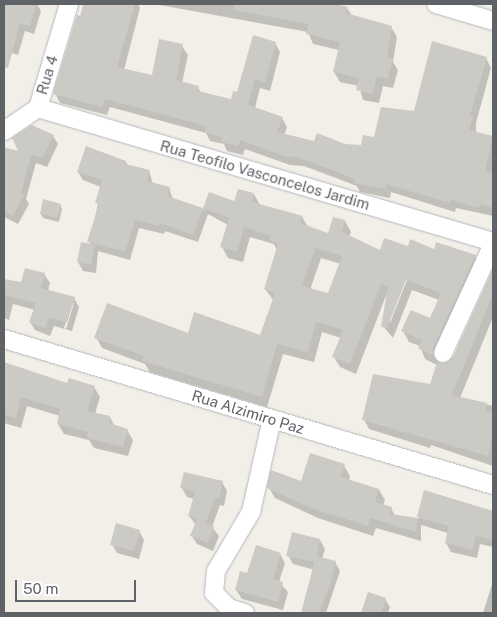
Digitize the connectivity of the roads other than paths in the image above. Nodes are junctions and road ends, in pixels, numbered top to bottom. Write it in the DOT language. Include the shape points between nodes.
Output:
graph roads {
  1 [pos="69,4"];
  2 [pos="436,4"];
  3 [pos="493,21"];
  4 [pos="38,108"];
  5 [pos="4,130"];
  6 [pos="493,243"];
  7 [pos="4,339"];
  8 [pos="443,353"];
  9 [pos="272,419"];
  10 [pos="493,485"];
  11 [pos="245,613"];
  1 -- 4 [label="street, Rua 4"];
  2 -- 3 [label="street"];
  4 -- 5 [label="street, Rua 4"];
  4 -- 6 [label="street, Rua Teofilo Vasconcelos Jardim"];
  6 -- 8 [label="street"];
  7 -- 9 [label="street, Rua Alzimiro Paz"];
  9 -- 10 [label="street, Rua Alzimiro Paz"];
  9 -- 11 [label="street" via="251,512 216,571 214,593 230,608"];
}
